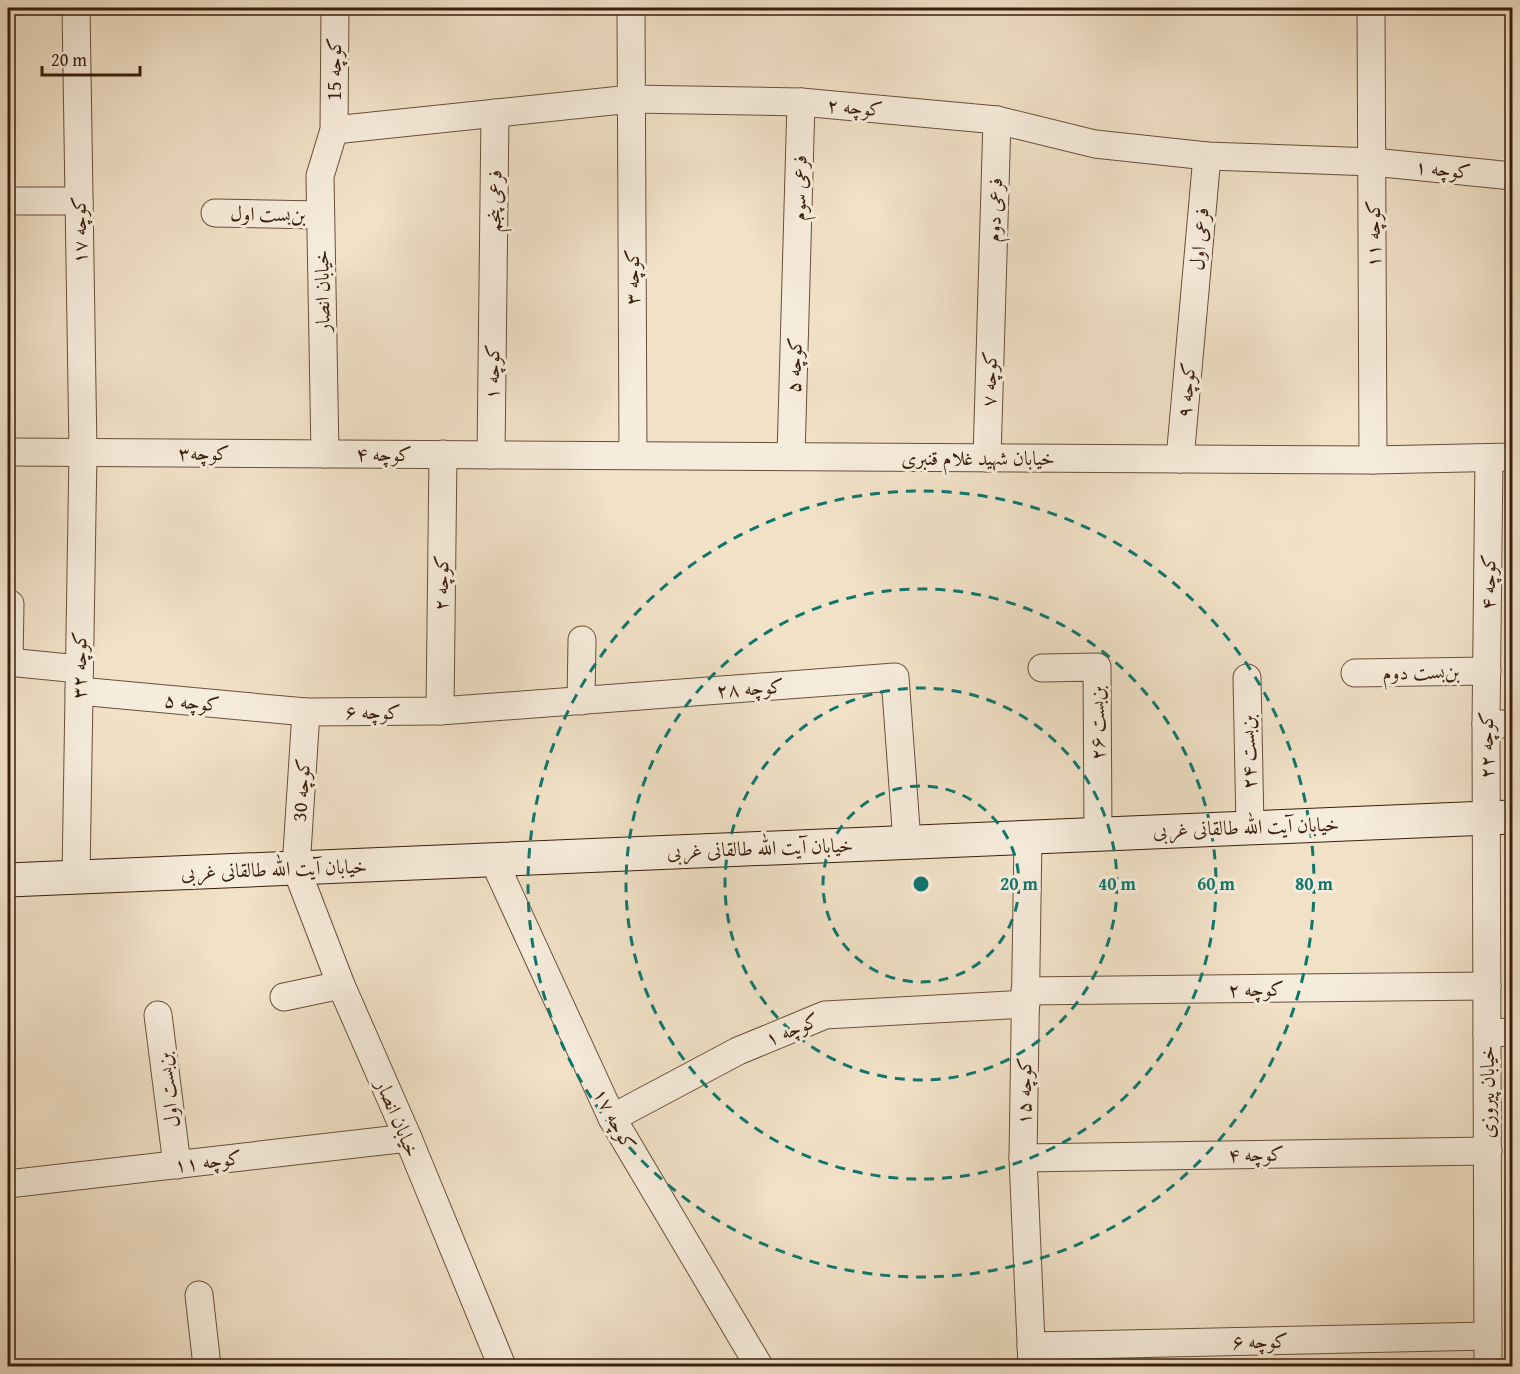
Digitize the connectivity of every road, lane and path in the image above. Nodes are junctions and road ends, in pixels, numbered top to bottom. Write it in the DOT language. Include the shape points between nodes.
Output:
graph roads {
  1 [pos="76,8"];
  2 [pos="335,8"];
  3 [pos="630,8"];
  4 [pos="1371,8"];
  5 [pos="631,99"];
  6 [pos="801,102"];
  7 [pos="495,113"];
  8 [pos="997,120"];
  9 [pos="334,130"];
  10 [pos="1207,156"];
  11 [pos="1373,162"];
  12 [pos="1512,176"];
  13 [pos="8,201"];
  14 [pos="79,201"];
  15 [pos="215,213"];
  16 [pos="321,215"];
  17 [pos="798,274"];
  18 [pos="493,290"];
  19 [pos="991,300"];
  20 [pos="1192,321"];
  21 [pos="8,452"];
  22 [pos="82,452"];
  23 [pos="325,453"];
  24 [pos="443,454"];
  25 [pos="491,454"];
  26 [pos="633,456"];
  27 [pos="791,456"];
  28 [pos="987,458"];
  29 [pos="1501,458"];
  30 [pos="1180,459"];
  31 [pos="1373,460"];
  32 [pos="10,604"];
  33 [pos="582,640"];
  34 [pos="8,662"];
  35 [pos="1042,668"];
  36 [pos="1487,671"];
  37 [pos="1355,673"];
  38 [pos="1247,678"];
  39 [pos="79,680"];
  40 [pos="580,701"];
  41 [pos="440,711"];
  42 [pos="306,712"];
  43 [pos="1499,724"];
  44 [pos="1499,817"];
  45 [pos="1250,827"];
  46 [pos="1098,833"];
  47 [pos="1028,837"];
  48 [pos="907,842"];
  49 [pos="493,859"];
  50 [pos="297,868"];
  51 [pos="76,877"];
  52 [pos="8,880"];
  53 [pos="341,985"];
  54 [pos="1487,986"];
  55 [pos="284,997"];
  56 [pos="1026,998"];
  57 [pos="158,1015"];
  58 [pos="1500,1032"];
  59 [pos="612,1118"];
  60 [pos="408,1138"];
  61 [pos="1488,1151"];
  62 [pos="1023,1158"];
  63 [pos="177,1165"];
  64 [pos="8,1184"];
  65 [pos="200,1295"];
  66 [pos="1488,1336"];
  67 [pos="1032,1356"];
  68 [pos="207,1366"];
  69 [pos="502,1366"];
  70 [pos="759,1366"];
  71 [pos="1488,1366"];
  1 -- 14 [label="street, کوچه ۱۷"];
  2 -- 9 [label="street, کوچه 15"];
  3 -- 5 [label="street, کوچه ۳"];
  4 -- 11 [label="street, کوچه ۱۱"];
  5 -- 6 [label="street, کوچه ۲"];
  5 -- 7 [label="street, کوچه ۲"];
  5 -- 26 [label="street, کوچه ۳"];
  6 -- 8 [label="street, کوچه ۲"];
  6 -- 17 [label="street, فرعی سوم"];
  7 -- 9 [label="street, کوچه ۲"];
  7 -- 18 [label="street, فرعی پنجم"];
  8 -- 10 [label="street, کوچه ۲" via="1095,144"];
  8 -- 19 [label="street, فرعی دوم"];
  9 -- 16 [label="street, خیابان انصار" via="320,176"];
  10 -- 11 [label="street, کوچه ۲"];
  10 -- 20 [label="street, فرعی اول"];
  11 -- 12 [label="street, کوچه ۱"];
  11 -- 31 [label="street, کوچه ۱۱"];
  13 -- 14 [label="street"];
  14 -- 22 [label="street, کوچه ۱۷"];
  15 -- 16 [label="street, بن‌بست اول"];
  16 -- 23 [label="street, خیابان انصار"];
  17 -- 27 [label="street, کوچه ۵"];
  18 -- 25 [label="street, کوچه ۱"];
  19 -- 28 [label="street, کوچه ۷"];
  20 -- 30 [label="street, کوچه ۹"];
  21 -- 22 [label="street"];
  22 -- 23 [label="street, کوچه۳"];
  22 -- 39 [label="street, کوچه ۳۲"];
  23 -- 24 [label="street, کوچه ۴"];
  24 -- 25 [label="street, خیابان شهید غلام قنبری"];
  24 -- 41 [label="street, کوچه ۲"];
  25 -- 26 [label="street, خیابان شهید غلام قنبری"];
  26 -- 27 [label="street, خیابان شهید غلام قنبری"];
  27 -- 28 [label="street, خیابان شهید غلام قنبری"];
  28 -- 30 [label="street, خیابان شهید غلام قنبری"];
  29 -- 31 [label="street, خیابان شهید غلام قنبری"];
  29 -- 36 [label="street, کوچه ۴"];
  30 -- 31 [label="street, خیابان شهید غلام قنبری"];
  32 -- 34 [label="street"];
  33 -- 40 [label="street"];
  34 -- 39 [label="street"];
  35 -- 46 [label="street, بن‌بست ۲۶" via="1097,667"];
  36 -- 37 [label="street, بن‌بست دوم"];
  36 -- 43 [label="street, کوچه ۲۲"];
  38 -- 45 [label="street, بن‌بست ۲۴"];
  39 -- 42 [label="street, کوچه ۵"];
  39 -- 51 [label="street, کوچه ۳۲"];
  40 -- 41 [label="street, کوچه ۲۸"];
  40 -- 48 [label="street, کوچه ۲۸" via="895,677"];
  41 -- 42 [label="street, کوچه ۶"];
  42 -- 50 [label="street, کوچه 30"];
  43 -- 44 [label="street, کوچه ۲۲"];
  44 -- 45 [label="street, خیابان آیت الله طالقانی غربی"];
  44 -- 54 [label="street, خیابان پیروزی"];
  45 -- 46 [label="street, خیابان آیت الله طالقانی غربی"];
  46 -- 47 [label="street, خیابان آیت الله طالقانی غربی"];
  47 -- 48 [label="street, خیابان آیت الله طالقانی غربی"];
  47 -- 56 [label="street, کوچه ۱۵"];
  48 -- 49 [label="street, خیابان آیت الله طالقانی غربی"];
  49 -- 50 [label="street, خیابان آیت الله طالقانی غربی"];
  49 -- 59 [label="street, کوچه ۱۷"];
  50 -- 51 [label="street, خیابان آیت الله طالقانی غربی"];
  50 -- 53 [label="street, خیابان انصار"];
  51 -- 52 [label="street, خیابان آیت الله طالقانی غربی"];
  53 -- 55 [label="street"];
  53 -- 60 [label="street, خیابان انصار"];
  54 -- 56 [label="street, کوچه ۲"];
  54 -- 58 [label="street, خیابان پیروزی"];
  56 -- 59 [label="street, کوچه ۱" via="825,1015 738,1051"];
  56 -- 62 [label="street, کوچه ۱۵"];
  57 -- 63 [label="street, بن‌بست اول"];
  58 -- 61 [label="street, خیابان پیروزی"];
  59 -- 70 [label="street, کوچه ۱۷"];
  60 -- 63 [label="street, کوچه ۱۱"];
  60 -- 69 [label="street, خیابان انصار"];
  61 -- 62 [label="street, کوچه ۴"];
  61 -- 66 [label="street, خیابان پیروزی"];
  62 -- 67 [label="street, کوچه ۱۵"];
  63 -- 64 [label="street, کوچه ۱۱"];
  65 -- 68 [label="street"];
  66 -- 67 [label="street, کوچه ۶"];
  66 -- 71 [label="street, خیابان پیروزی"];
}
